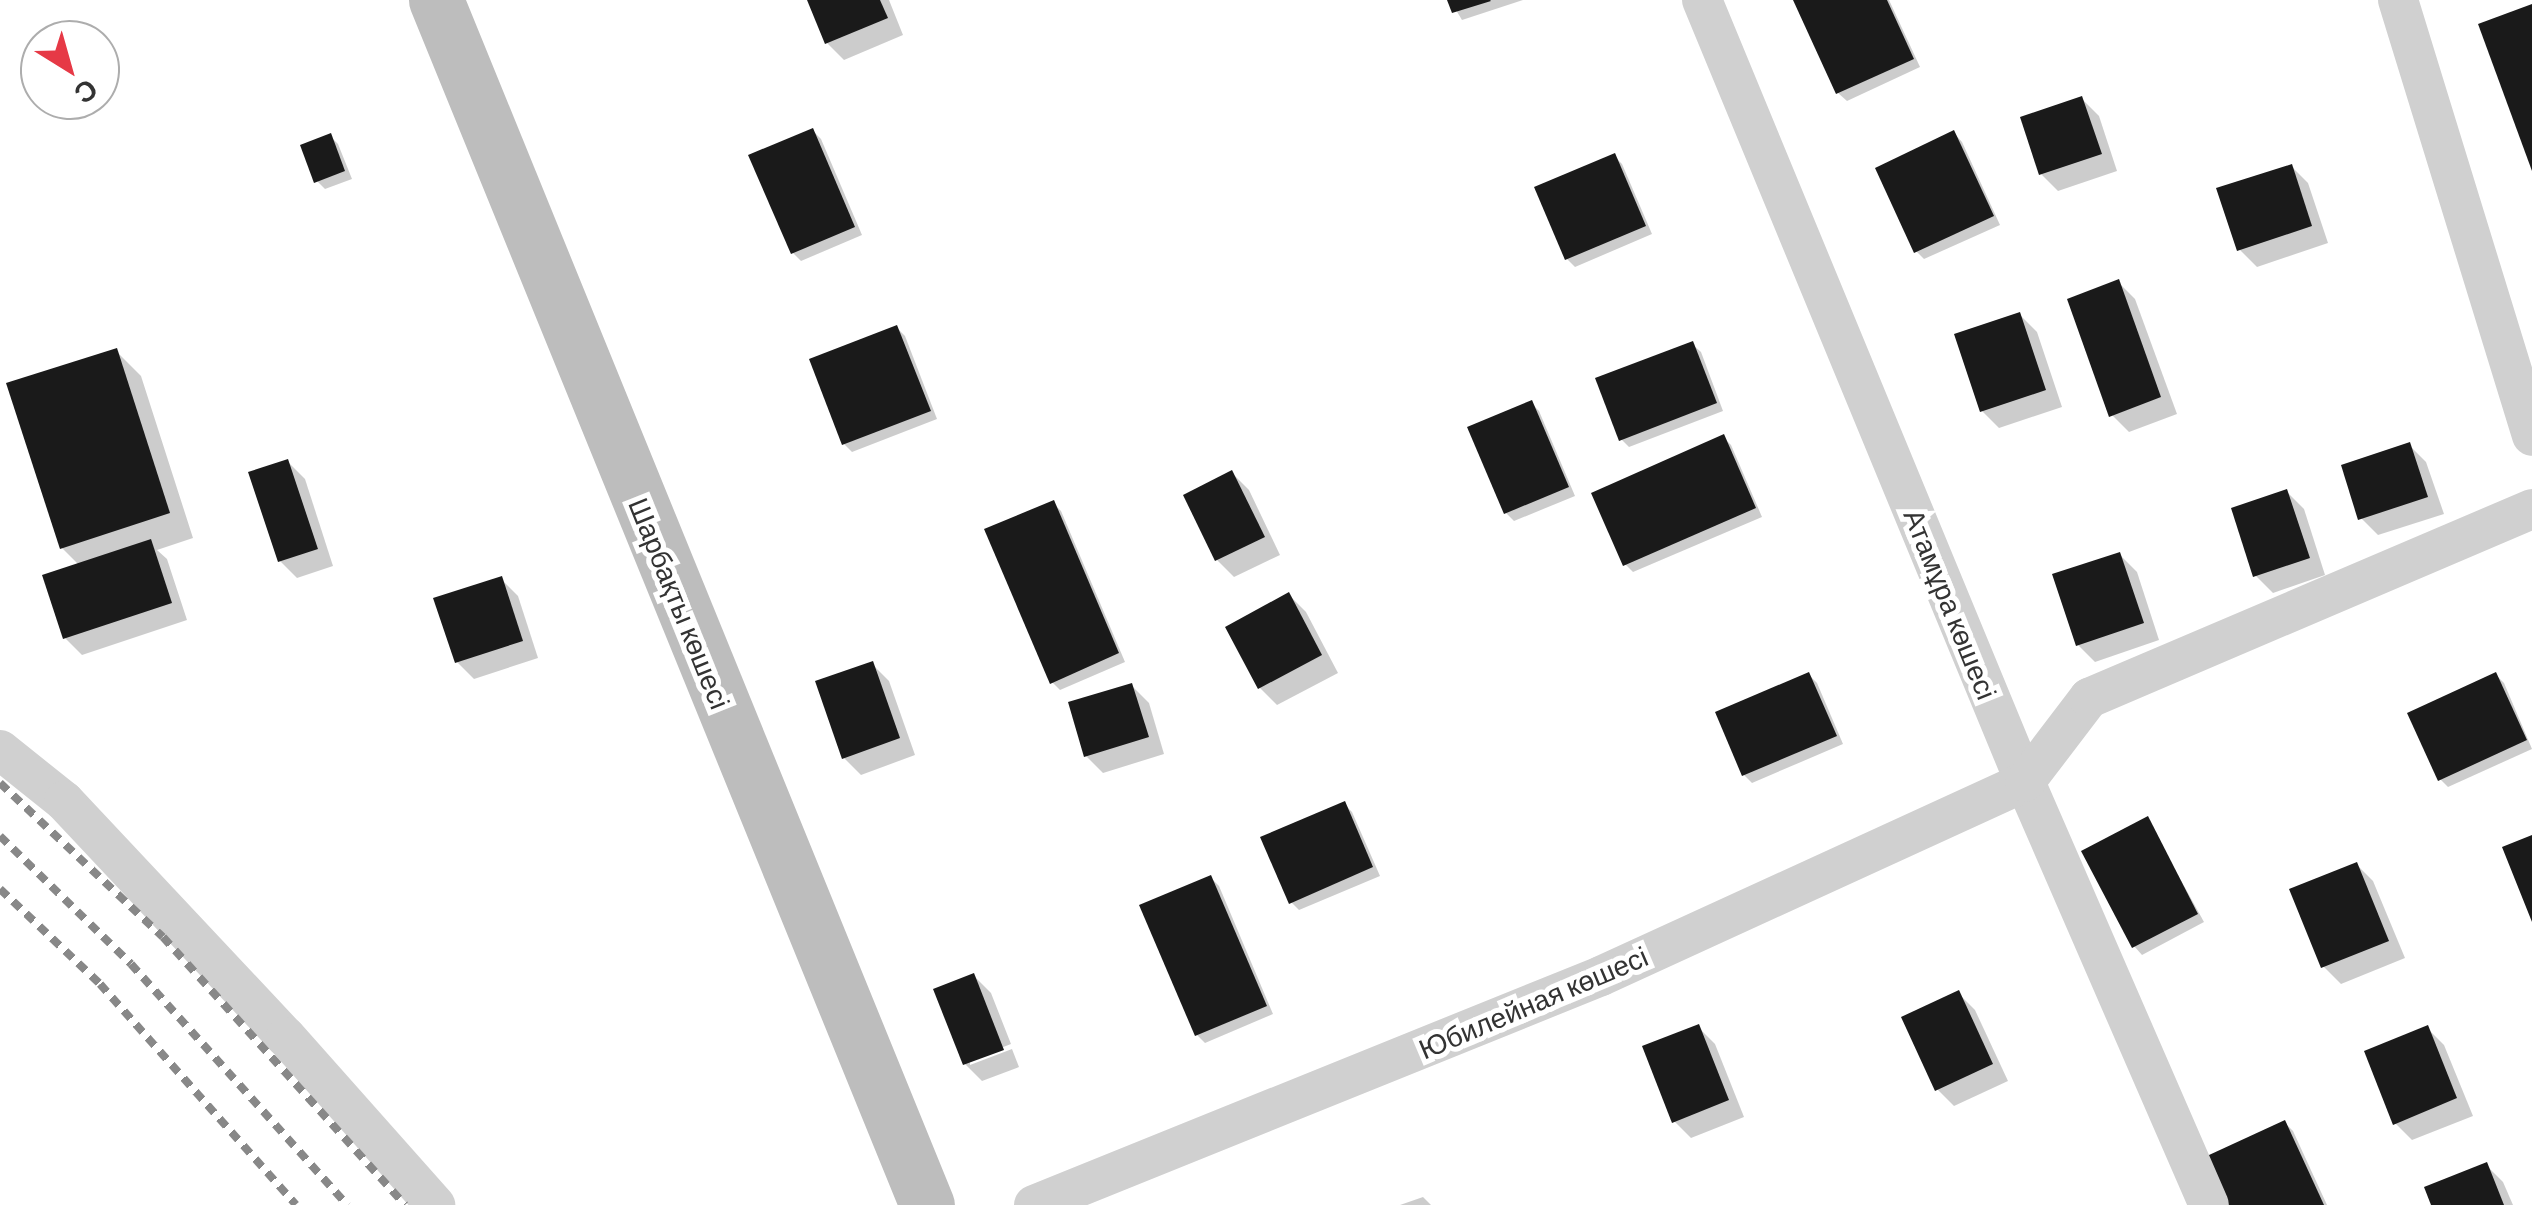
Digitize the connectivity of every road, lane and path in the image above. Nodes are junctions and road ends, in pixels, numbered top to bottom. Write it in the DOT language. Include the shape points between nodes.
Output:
graph roads {
  1 [pos="436,0"];
  2 [pos="1702,0"];
  3 [pos="2398,0"];
  4 [pos="2532,436"];
  5 [pos="2532,510"];
  6 [pos="0,750"];
  7 [pos="2025,782"];
  8 [pos="435,1205"];
  9 [pos="927,1205"];
  10 [pos="1034,1205"];
  11 [pos="2209,1205"];
  1 -- 9 [label="street, Шарбақты көшесі"];
  2 -- 7 [label="street, Атамұра көшесі"];
  3 -- 4 [label="street"];
  5 -- 7 [label="street" via="2089,698"];
  6 -- 8 [label="street" via="64,801"];
  7 -- 10 [label="street, Юбилейная көшесі" via="1601,976"];
  7 -- 11 [label="street, Атамұра көшесі"];
}
